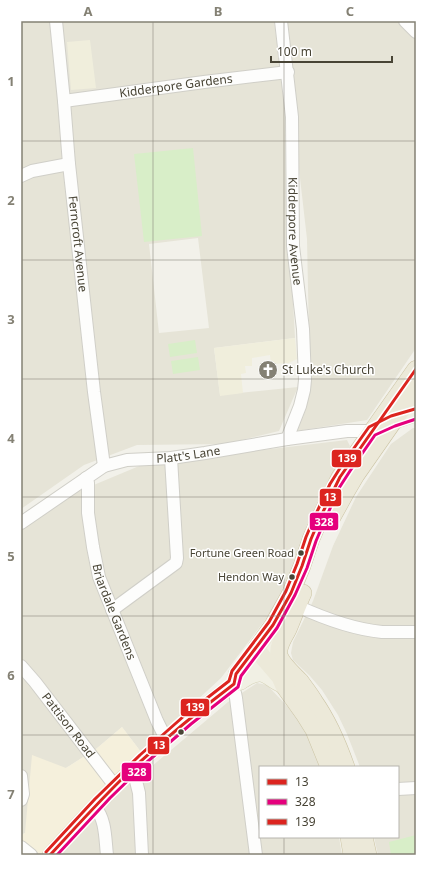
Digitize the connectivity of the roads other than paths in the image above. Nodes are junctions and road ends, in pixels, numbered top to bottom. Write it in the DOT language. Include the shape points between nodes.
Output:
graph roads {
  1 [pos="56,21"];
  2 [pos="281,21"];
  3 [pos="406,21"];
  4 [pos="416,32"];
  5 [pos="288,72"];
  6 [pos="64,101"];
  7 [pos="69,164"];
  8 [pos="21,176"];
  9 [pos="416,369"];
  10 [pos="416,389"];
  11 [pos="416,414"];
  12 [pos="393,422"];
  13 [pos="372,431"];
  14 [pos="287,439"];
  15 [pos="171,458"];
  16 [pos="104,466"];
  17 [pos="86,478"];
  18 [pos="21,523"];
  19 [pos="295,609"];
  20 [pos="112,610"];
  21 [pos="416,632"];
  22 [pos="266,650"];
  23 [pos="21,666"];
  24 [pos="235,685"];
  25 [pos="284,686"];
  26 [pos="166,739"];
  27 [pos="329,766"];
  28 [pos="346,766"];
  29 [pos="130,771"];
  30 [pos="21,776"];
  31 [pos="115,786"];
  32 [pos="416,788"];
  33 [pos="399,789"];
  34 [pos="254,792"];
  35 [pos="21,800"];
  36 [pos="95,807"];
  37 [pos="349,838"];
  38 [pos="364,838"];
  39 [pos="21,847"];
  40 [pos="31,855"];
  41 [pos="50,855"];
  42 [pos="107,855"];
  43 [pos="142,855"];
  44 [pos="256,855"];
  45 [pos="352,855"];
  46 [pos="368,855"];
  1 -- 6 [label="street, Ferncroft Avenue"];
  2 -- 5 [label="street, Kidderpore Avenue"];
  3 -- 4 [label="street"];
  5 -- 6 [label="street, Kidderpore Gardens"];
  5 -- 14 [label="street, Kidderpore Avenue" via="292,117 293,246 303,329 305,380 300,406"];
  6 -- 7 [label="street, Ferncroft Avenue"];
  7 -- 8 [label="street" via="32,171"];
  7 -- 16 [label="street, Ferncroft Avenue"];
  9 -- 13 [label="highway"];
  10 -- 12 [label="highway"];
  11 -- 12 [label="main road"];
  12 -- 13 [label="main road"];
  12 -- 19 [label="highway" via="337,507"];
  13 -- 14 [label="street, Platt's Lane" via="352,430"];
  13 -- 22 [label="highway" via="327,501 291,593 273,625"];
  14 -- 15 [label="street, Platt's Lane"];
  15 -- 16 [label="street, Platt's Lane" via="127,460"];
  15 -- 20 [label="street" via="176,563"];
  16 -- 17 [label="street, Platt's Lane"];
  17 -- 18 [label="street, Platt's Lane"];
  17 -- 20 [label="street, Briardale Gardens" via="93,547 99,577"];
  19 -- 21 [label="street" via="381,632"];
  19 -- 22 [label="highway" via="279,650"];
  20 -- 26 [label="street, Briardale Gardens"];
  22 -- 24 [label="main road" via="257,665"];
  22 -- 25 [label="highway"];
  22 -- 28 [label="highway" via="284,663 308,692 322,713"];
  23 -- 31 [label="street, Pattison Road"];
  24 -- 25 [label="main road" via="260,674"];
  24 -- 26 [label="main road" via="194,714"];
  24 -- 34 [label="street" via="234,693"];
  25 -- 27 [label="highway" via="314,730"];
  26 -- 29 [label="main road"];
  29 -- 31 [label="main road"];
  29 -- 43 [label="street" via="135,777 139,792"];
  30 -- 35 [label="street"];
  31 -- 36 [label="main road"];
  32 -- 33 [label="street"];
  34 -- 44 [label="street"];
  36 -- 41 [label="main road"];
  36 -- 42 [label="street" via="103,823"];
  37 -- 45 [label="highway"];
  38 -- 46 [label="highway"];
  39 -- 40 [label="street"];
}
